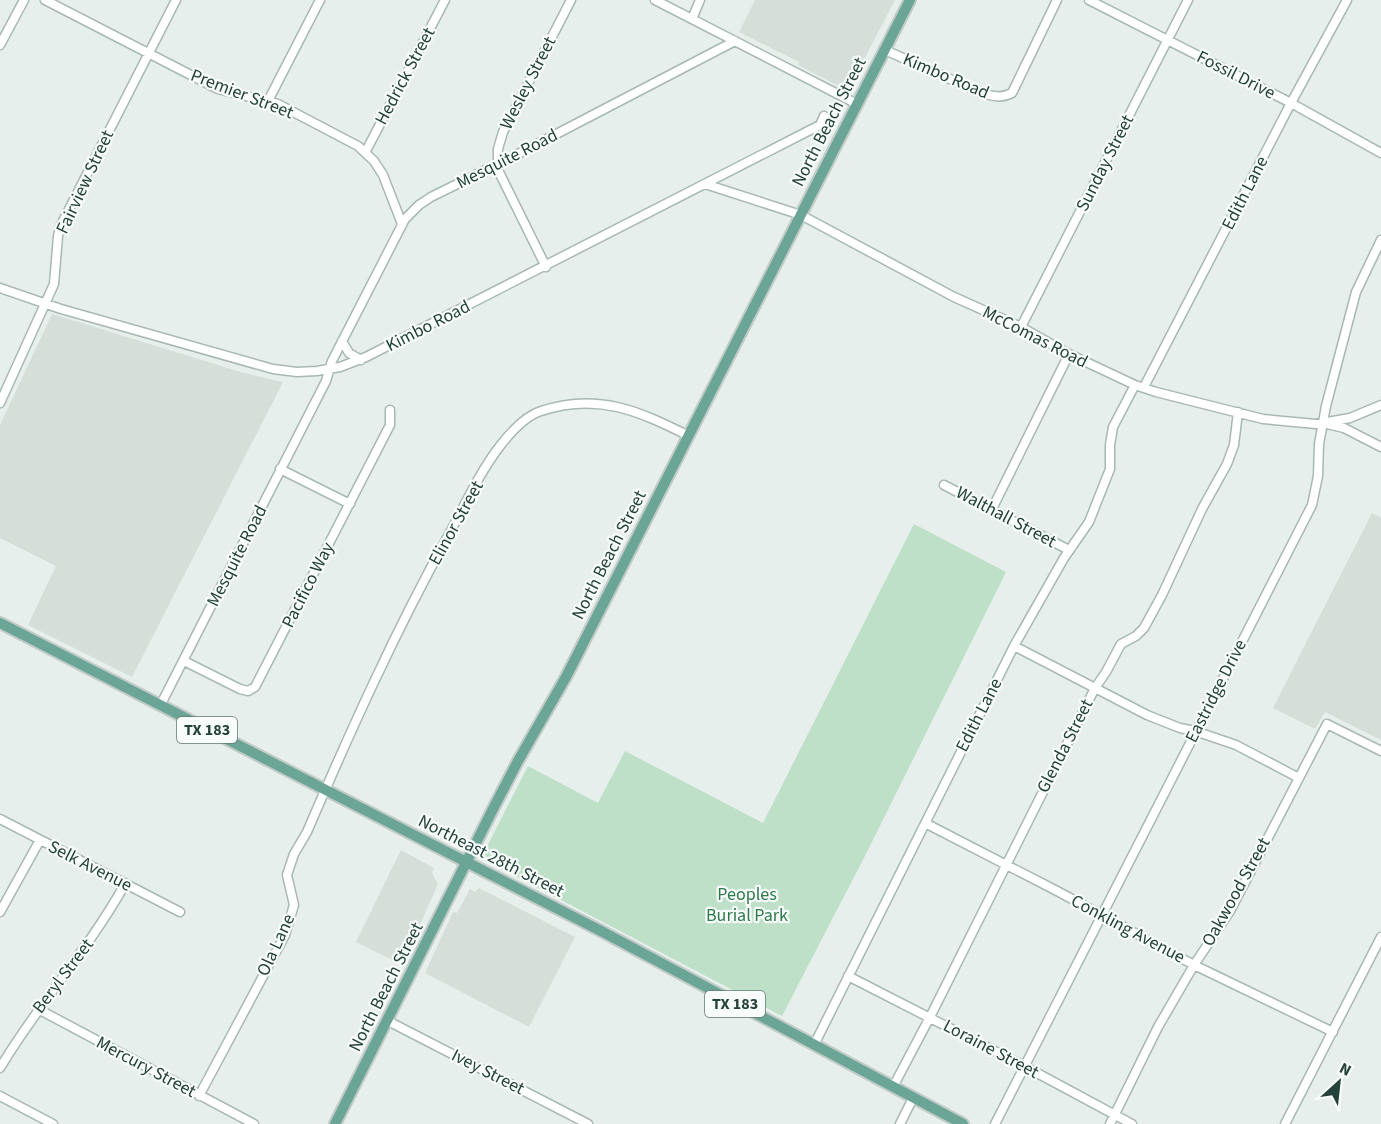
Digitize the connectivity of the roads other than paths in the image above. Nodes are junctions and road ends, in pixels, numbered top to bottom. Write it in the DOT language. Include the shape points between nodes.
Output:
graph roads {
  1 [pos="24,0"];
  2 [pos="45,0"];
  3 [pos="176,0"];
  4 [pos="320,0"];
  5 [pos="445,0"];
  6 [pos="571,0"];
  7 [pos="655,0"];
  8 [pos="700,0"];
  9 [pos="910,0"];
  10 [pos="1058,0"];
  11 [pos="1089,0"];
  12 [pos="1188,0"];
  13 [pos="1347,0"];
  14 [pos="692,19"];
  15 [pos="1168,40"];
  16 [pos="735,41"];
  17 [pos="0,45"];
  18 [pos="885,50"];
  19 [pos="148,54"];
  20 [pos="268,101"];
  21 [pos="1291,103"];
  22 [pos="857,104"];
  23 [pos="824,116"];
  24 [pos="366,151"];
  25 [pos="1381,153"];
  26 [pos="497,165"];
  27 [pos="705,184"];
  28 [pos="801,214"];
  29 [pos="402,224"];
  30 [pos="1381,240"];
  31 [pos="546,267"];
  32 [pos="0,288"];
  33 [pos="46,303"];
  34 [pos="1021,327"];
  35 [pos="342,341"];
  36 [pos="1069,354"];
  37 [pos="361,360"];
  38 [pos="329,369"];
  39 [pos="1135,385"];
  40 [pos="1144,387"];
  41 [pos="0,403"];
  42 [pos="1381,405"];
  43 [pos="390,410"];
  44 [pos="1238,412"];
  45 [pos="1324,423"];
  46 [pos="688,436"];
  47 [pos="1381,447"];
  48 [pos="280,469"];
  49 [pos="944,485"];
  50 [pos="350,504"];
  51 [pos="992,509"];
  52 [pos="1069,550"];
  53 [pos="0,624"];
  54 [pos="1014,646"];
  55 [pos="184,661"];
  56 [pos="1095,688"];
  57 [pos="160,706"];
  58 [pos="1195,731"];
  59 [pos="1381,751"];
  60 [pos="1299,778"];
  61 [pos="325,790"];
  62 [pos="0,819"];
  63 [pos="925,823"];
  64 [pos="40,840"];
  65 [pos="466,863"];
  66 [pos="1006,865"];
  67 [pos="125,884"];
  68 [pos="0,912"];
  69 [pos="180,912"];
  70 [pos="1102,916"];
  71 [pos="1381,937"];
  72 [pos="1194,965"];
  73 [pos="848,976"];
  74 [pos="38,1009"];
  75 [pos="930,1017"];
  76 [pos="388,1021"];
  77 [pos="1333,1032"];
  78 [pos="814,1045"];
  79 [pos="1024,1066"];
  80 [pos="0,1068"];
  81 [pos="893,1087"];
  82 [pos="0,1096"];
  83 [pos="199,1096"];
  84 [pos="913,1098"];
  85 [pos="1115,1115"];
  86 [pos="53,1124"];
  87 [pos="254,1124"];
  88 [pos="335,1124"];
  89 [pos="588,1124"];
  90 [pos="900,1124"];
  91 [pos="963,1124"];
  92 [pos="995,1124"];
  93 [pos="1110,1124"];
  94 [pos="1132,1124"];
  95 [pos="1285,1124"];
  1 -- 17 [label="street"];
  2 -- 19 [label="street, Premier Street"];
  3 -- 19 [label="street, Fairview Street"];
  4 -- 20 [label="street"];
  5 -- 24 [label="street, Hedrick Street"];
  6 -- 26 [label="street, Wesley Street" via="503,132"];
  7 -- 14 [label="street"];
  8 -- 14 [label="street"];
  9 -- 18 [label="main road, North Beach Street"];
  10 -- 18 [label="street, Kimbo Road" via="1012,93 1003,97 979,92"];
  11 -- 15 [label="street, Fossil Drive"];
  12 -- 15 [label="street, Sunday Street"];
  13 -- 21 [label="street, Edith Lane"];
  14 -- 16 [label="street"];
  15 -- 21 [label="street, Fossil Drive"];
  15 -- 34 [label="street, Sunday Street"];
  16 -- 22 [label="street"];
  16 -- 26 [label="street, Mesquite Road"];
  18 -- 22 [label="main road, North Beach Street"];
  19 -- 20 [label="street, Premier Street" via="218,88"];
  19 -- 33 [label="street, Fairview Street" via="61,225 54,284"];
  20 -- 24 [label="street, Premier Street"];
  21 -- 25 [label="street, Fossil Drive"];
  21 -- 40 [label="street, Edith Lane"];
  22 -- 28 [label="main road, North Beach Street"];
  23 -- 27 [label="street, Kimbo Road" via="820,125"];
  24 -- 29 [label="street, Premier Street" via="383,175"];
  26 -- 29 [label="street, Mesquite Road" via="425,201"];
  26 -- 31 [label="street"];
  27 -- 28 [label="street, McComas Road"];
  27 -- 31 [label="street, Kimbo Road"];
  28 -- 34 [label="street, McComas Road" via="954,297"];
  28 -- 46 [label="main road, North Beach Street"];
  29 -- 35 [label="street, Mesquite Road"];
  30 -- 45 [label="street, Eastridge Drive" via="1356,291"];
  31 -- 37 [label="street, Kimbo Road"];
  32 -- 33 [label="street, Kimbo Road"];
  33 -- 38 [label="street, Kimbo Road" via="273,369"];
  33 -- 41 [label="street, Fairview Street"];
  34 -- 36 [label="street, McComas Road"];
  35 -- 37 [label="street" via="349,353"];
  35 -- 38 [label="street, Mesquite Road"];
  36 -- 39 [label="street, McComas Road"];
  36 -- 51 [label="street"];
  37 -- 38 [label="street, Kimbo Road"];
  38 -- 48 [label="street, Mesquite Road"];
  39 -- 40 [label="street, McComas Road"];
  39 -- 52 [label="street, Edith Lane" via="1113,427 1110,469 1104,488 1089,522"];
  40 -- 44 [label="street, McComas Road"];
  42 -- 45 [label="street, McComas Road" via="1350,418"];
  43 -- 50 [label="street, Pacifico Way" via="390,425"];
  44 -- 45 [label="street, McComas Road" via="1263,419"];
  44 -- 56 [label="street, Glenda Street" via="1227,464 1162,595 1144,628 1121,644"];
  45 -- 47 [label="street" via="1344,428"];
  45 -- 58 [label="street, Eastridge Drive" via="1312,505"];
  46 -- 61 [label="street, Elinor Street" via="631,410 592,403 539,411 520,424 486,468 429,570"];
  46 -- 65 [label="main road, North Beach Street"];
  48 -- 50 [label="street"];
  48 -- 55 [label="street, Mesquite Road"];
  49 -- 51 [label="street, Walthall Street"];
  50 -- 55 [label="street, Pacifico Way" via="255,687 248,691 240,689"];
  51 -- 52 [label="street, Walthall Street"];
  52 -- 54 [label="street, Edith Lane"];
  53 -- 57 [label="main road, Northeast 28th Street / TX 183"];
  54 -- 56 [label="street"];
  54 -- 63 [label="street, Edith Lane"];
  55 -- 57 [label="street, Mesquite Road"];
  56 -- 58 [label="street" via="1147,715"];
  56 -- 66 [label="street, Glenda Street"];
  57 -- 61 [label="main road, Northeast 28th Street / TX 183"];
  58 -- 60 [label="street" via="1236,745"];
  58 -- 70 [label="street, Eastridge Drive"];
  59 -- 60 [label="street, Oakwood Street" via="1328,724"];
  60 -- 72 [label="street, Oakwood Street" via="1230,911"];
  61 -- 65 [label="main road, Northeast 28th Street / TX 183"];
  61 -- 83 [label="street, Ola Lane" via="286,875 294,905 285,935"];
  62 -- 64 [label="street, Selk Avenue"];
  63 -- 66 [label="street, Conkling Avenue"];
  63 -- 73 [label="street, Edith Lane"];
  64 -- 67 [label="street, Selk Avenue"];
  64 -- 68 [label="street"];
  65 -- 76 [label="main road, North Beach Street"];
  65 -- 78 [label="main road, Northeast 28th Street / TX 183"];
  66 -- 70 [label="street, Conkling Avenue"];
  66 -- 75 [label="street, Glenda Street"];
  67 -- 69 [label="street, Selk Avenue"];
  67 -- 74 [label="street, Beryl Street" via="92,937"];
  70 -- 72 [label="street, Conkling Avenue"];
  70 -- 79 [label="street, Eastridge Drive"];
  71 -- 77 [label="street"];
  72 -- 77 [label="street, Conkling Avenue"];
  72 -- 85 [label="street, Oakwood Street"];
  73 -- 75 [label="street, Loraine Street"];
  73 -- 78 [label="street, Edith Lane"];
  74 -- 80 [label="street, Beryl Street"];
  74 -- 83 [label="street, Mercury Street"];
  75 -- 79 [label="street, Loraine Street"];
  75 -- 81 [label="street, Glenda Street"];
  76 -- 88 [label="main road, North Beach Street"];
  76 -- 89 [label="street, Ivey Street"];
  77 -- 95 [label="street"];
  78 -- 81 [label="main road, Northeast 28th Street / TX 183"];
  79 -- 85 [label="street, Loraine Street"];
  79 -- 92 [label="street, Eastridge Drive"];
  81 -- 84 [label="main road, Northeast 28th Street / TX 183"];
  82 -- 86 [label="street"];
  83 -- 87 [label="street, Mercury Street"];
  84 -- 90 [label="street"];
  84 -- 91 [label="main road, Northeast 28th Street / TX 183"];
  85 -- 93 [label="street, Oakwood Street"];
  85 -- 94 [label="street, Loraine Street"];
}
